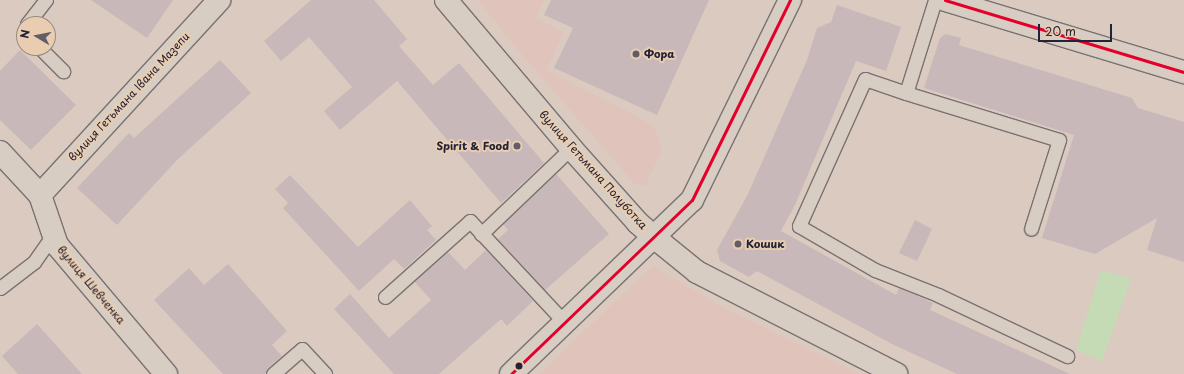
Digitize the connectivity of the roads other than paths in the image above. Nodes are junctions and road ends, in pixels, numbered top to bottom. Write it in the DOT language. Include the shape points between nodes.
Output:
graph roads {
  1 [pos="46,0"];
  2 [pos="219,0"];
  3 [pos="446,0"];
  4 [pos="790,0"];
  5 [pos="935,0"];
  6 [pos="945,0"];
  7 [pos="33,16"];
  8 [pos="48,56"];
  9 [pos="63,72"];
  10 [pos="1184,72"];
  11 [pos="906,93"];
  12 [pos="571,148"];
  13 [pos="0,152"];
  14 [pos="40,194"];
  15 [pos="1031,229"];
  16 [pos="481,234"];
  17 [pos="53,235"];
  18 [pos="655,238"];
  19 [pos="0,288"];
  20 [pos="385,298"];
  21 [pos="565,323"];
  22 [pos="1067,356"];
  23 [pos="166,374"];
  24 [pos="273,374"];
  25 [pos="325,374"];
  26 [pos="511,374"];
  27 [pos="896,374"];
  1 -- 7 [label="lane"];
  2 -- 14 [label="street, вулиця Гетьмана Івана Мазепи"];
  3 -- 12 [label="street, вулиця Гетьмана Полуботка"];
  4 -- 18 [label="street" via="692,200"];
  5 -- 11 [label="lane"];
  6 -- 10 [label="street"];
  8 -- 9 [label="lane"];
  11 -- 15 [label="lane" via="1059,140"];
  11 -- 22 [label="lane" via="864,79 799,226 875,270 938,295"];
  12 -- 16 [label="lane"];
  12 -- 18 [label="street, вулиця Гетьмана Полуботка" via="638,223"];
  13 -- 14 [label="street, вулиця Шевченка"];
  14 -- 17 [label="street, вулиця Шевченка"];
  16 -- 20 [label="lane" via="470,221"];
  16 -- 21 [label="lane"];
  17 -- 19 [label="lane" via="34,262"];
  17 -- 23 [label="street, вулиця Шевченка" via="57,245"];
  18 -- 21 [label="street"];
  18 -- 27 [label="street, вулиця Гетьмана Полуботка" via="697,272"];
  21 -- 26 [label="street"];
  24 -- 25 [label="lane" via="302,349"];
}
